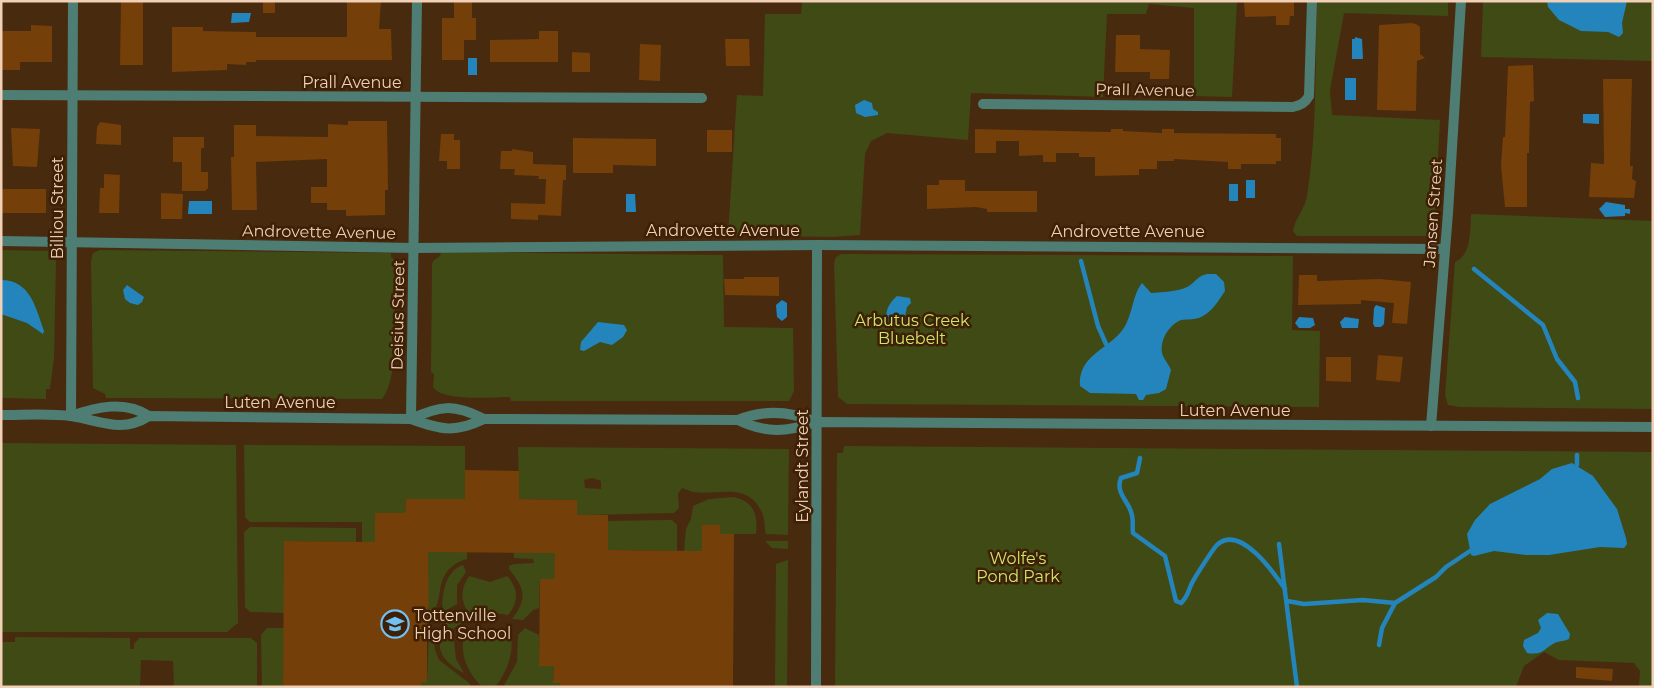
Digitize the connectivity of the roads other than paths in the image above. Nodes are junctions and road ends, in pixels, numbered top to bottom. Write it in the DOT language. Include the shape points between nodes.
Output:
graph roads {
  1 [pos="73,1"];
  2 [pos="418,1"];
  3 [pos="1312,1"];
  4 [pos="1461,1"];
  5 [pos="1,95"];
  6 [pos="72,95"];
  7 [pos="416,97"];
  8 [pos="702,98"];
  9 [pos="983,104"];
  10 [pos="1,242"];
  11 [pos="72,244"];
  12 [pos="817,245"];
  13 [pos="414,248"];
  14 [pos="1445,249"];
  15 [pos="1,415"];
  16 [pos="71,416"];
  17 [pos="149,416"];
  18 [pos="411,419"];
  19 [pos="484,419"];
  20 [pos="738,420"];
  21 [pos="816,422"];
  22 [pos="1431,426"];
  23 [pos="1653,428"];
  24 [pos="816,687"];
  1 -- 6 [label="street, Billiou Street"];
  2 -- 7 [label="street, Deisius Street"];
  3 -- 9 [label="street, Prall Avenue" via="1310,89 1306,102 1293,107"];
  4 -- 14 [label="street, Jansen Street"];
  5 -- 6 [label="street, Prall Avenue"];
  6 -- 7 [label="street, Prall Avenue"];
  6 -- 11 [label="street, Billiou Street"];
  7 -- 8 [label="street, Prall Avenue"];
  7 -- 13 [label="street, Deisius Street"];
  10 -- 11 [label="street, Androvette Avenue"];
  11 -- 13 [label="street, Androvette Avenue"];
  11 -- 16 [label="street, Billiou Street"];
  12 -- 13 [label="street, Androvette Avenue"];
  12 -- 14 [label="street, Androvette Avenue"];
  12 -- 21 [label="street, Eylandt Street"];
  13 -- 18 [label="street, Deisius Street"];
  14 -- 22 [label="street, Jansen Street"];
  15 -- 16 [label="street, Luten Avenue"];
  16 -- 17 [label="street, Luten Avenue" via="98,424 136,424"];
  16 -- 17 [label="street, Luten Avenue" via="99,406 137,408"];
  17 -- 18 [label="street, Luten Avenue"];
  18 -- 19 [label="street, Luten Avenue" via="435,427 464,428"];
  18 -- 19 [label="street, Luten Avenue" via="435,408 465,409"];
  19 -- 20 [label="street, Luten Avenue"];
  20 -- 21 [label="street, Luten Avenue" via="755,413 795,413"];
  20 -- 21 [label="street, Luten Avenue" via="757,429 794,430"];
  21 -- 22 [label="street, Luten Avenue"];
  21 -- 24 [label="street, Eylandt Street"];
  22 -- 23 [label="street, Luten Avenue"];
}
